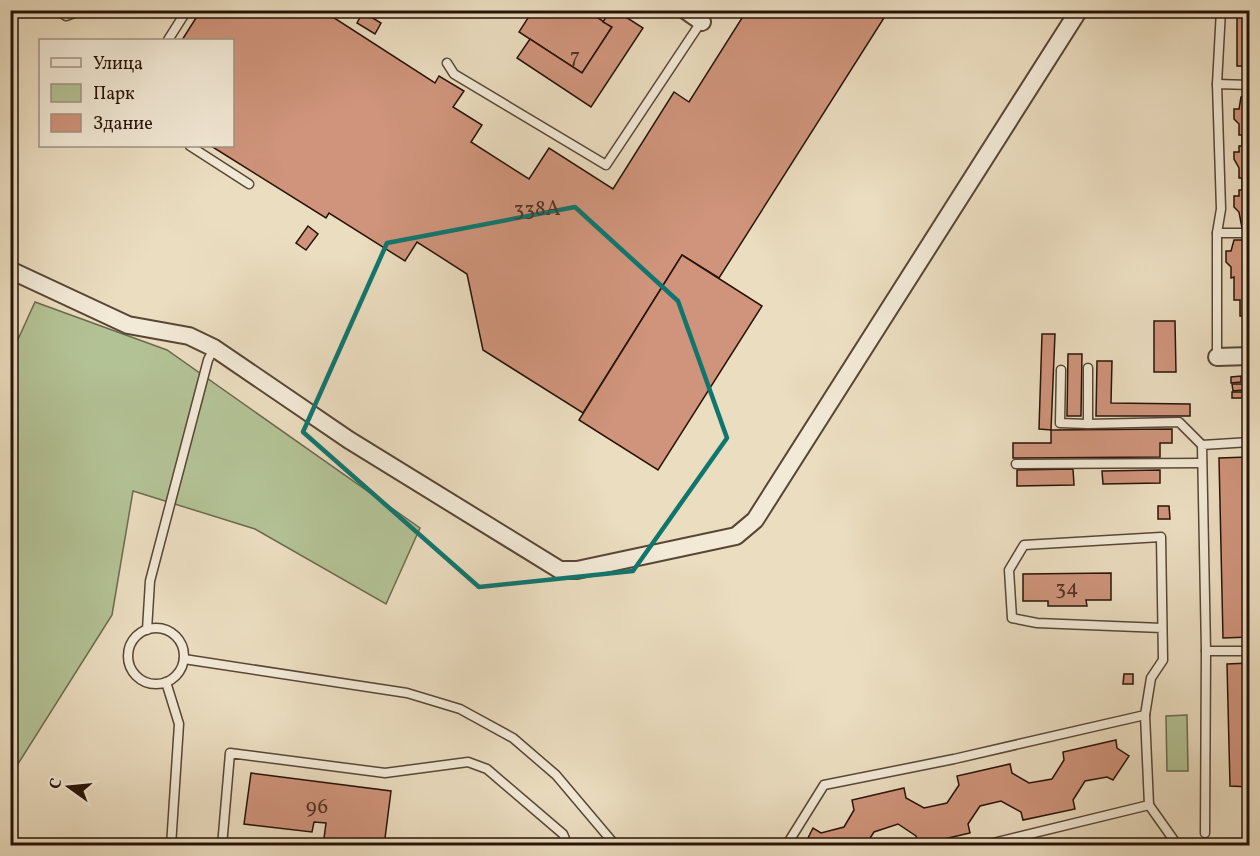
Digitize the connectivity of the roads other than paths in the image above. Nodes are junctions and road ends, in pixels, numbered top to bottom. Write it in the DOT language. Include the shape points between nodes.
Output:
graph roads {
  1 [pos="57,10"];
  2 [pos="82,10"];
  3 [pos="188,10"];
  4 [pos="685,10"];
  5 [pos="1079,10"];
  6 [pos="1221,10"];
  7 [pos="706,16"];
  8 [pos="169,39"];
  9 [pos="447,63"];
  10 [pos="1217,84"];
  11 [pos="1250,84"];
  12 [pos="192,147"];
  13 [pos="249,184"];
  14 [pos="1217,233"];
  15 [pos="1250,233"];
  16 [pos="10,270"];
  17 [pos="214,348"];
  18 [pos="1250,356"];
  19 [pos="1217,357"];
  20 [pos="1088,368"];
  21 [pos="1061,370"];
  22 [pos="1088,424"];
  23 [pos="1250,442"];
  24 [pos="1202,445"];
  25 [pos="1202,463"];
  26 [pos="1016,464"];
  27 [pos="1162,628"];
  28 [pos="147,630"];
  29 [pos="1206,651"];
  30 [pos="1250,651"];
  31 [pos="184,658"];
  32 [pos="166,682"];
  33 [pos="1145,715"];
  34 [pos="1149,805"];
  35 [pos="1204,833"];
  36 [pos="171,846"];
  37 [pos="222,846"];
  38 [pos="568,846"];
  39 [pos="616,846"];
  40 [pos="786,846"];
  41 [pos="981,846"];
  42 [pos="1178,846"];
  1 -- 2 [label="lane" via="66,16"];
  3 -- 8 [label="lane"];
  4 -- 7 [label="street"];
  5 -- 17 [label="street" via="754,520 736,536 577,570 560,570 349,440"];
  6 -- 10 [label="lane"];
  7 -- 9 [label="lane" via="606,165 454,74"];
  10 -- 11 [label="lane"];
  10 -- 14 [label="lane" via="1221,209"];
  12 -- 13 [label="lane"];
  14 -- 15 [label="lane"];
  14 -- 19 [label="lane"];
  16 -- 17 [label="street" via="128,325 189,336"];
  17 -- 28 [label="lane" via="150,581"];
  18 -- 19 [label="street"];
  20 -- 22 [label="lane"];
  21 -- 22 [label="lane" via="1060,423"];
  22 -- 24 [label="lane" via="1179,422"];
  23 -- 24 [label="lane"];
  24 -- 25 [label="lane"];
  25 -- 26 [label="lane"];
  25 -- 29 [label="lane"];
  27 -- 27 [label="lane" via="1037,623 1012,618 1009,570 1023,544 1161,537"];
  27 -- 33 [label="lane" via="1163,660 1152,678"];
  28 -- 31 [label="lane" via="170,632 180,643"];
  28 -- 32 [label="lane" via="130,646 129,662 143,681"];
  29 -- 30 [label="lane"];
  29 -- 35 [label="lane"];
  31 -- 32 [label="lane" via="178,673"];
  31 -- 39 [label="lane" via="407,693 460,709 513,738 556,775"];
  32 -- 36 [label="lane" via="179,724"];
  33 -- 34 [label="lane"];
  33 -- 40 [label="lane" via="824,785"];
  34 -- 41 [label="lane"];
  34 -- 42 [label="lane"];
  37 -- 38 [label="lane" via="230,753 385,773 468,762 487,770 563,834"];
}
